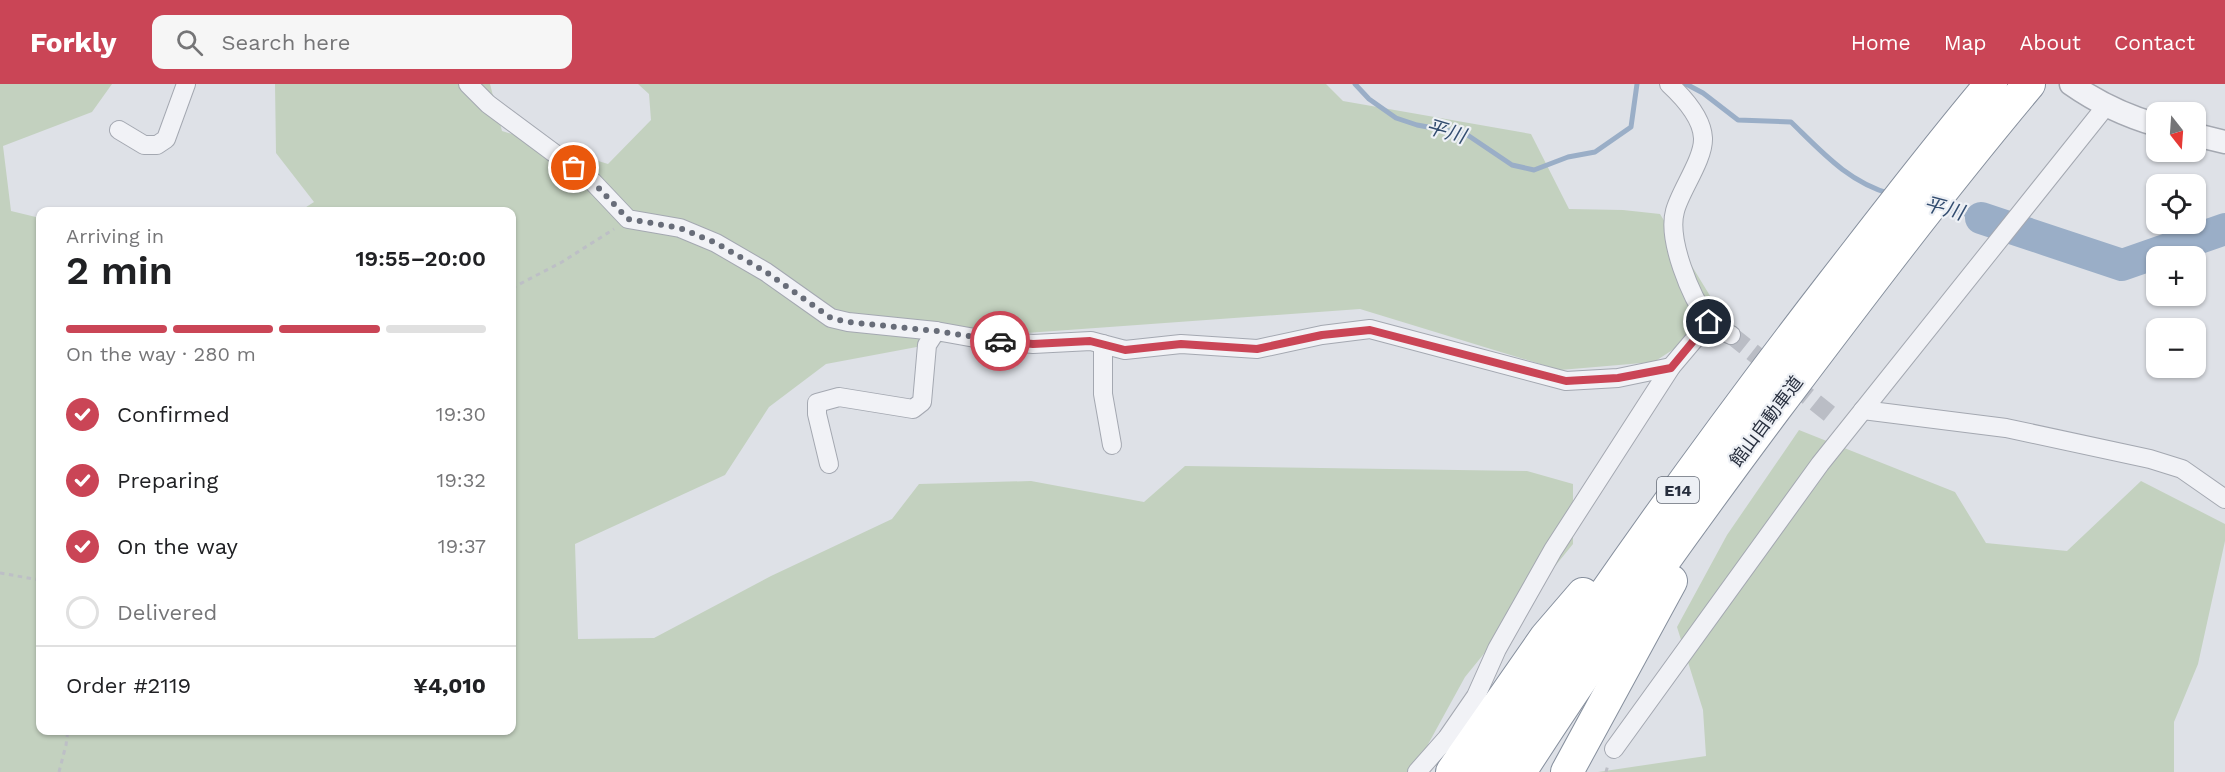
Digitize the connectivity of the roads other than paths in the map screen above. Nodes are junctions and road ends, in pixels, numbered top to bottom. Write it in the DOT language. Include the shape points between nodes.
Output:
graph roads {
  1 [pos="186,84"];
  2 [pos="468,84"];
  3 [pos="1669,84"];
  4 [pos="2030,84"];
  5 [pos="2071,84"];
  6 [pos="1994,96"];
  7 [pos="2106,106"];
  8 [pos="2146,122"];
  9 [pos="119,130"];
  10 [pos="2206,137"];
  11 [pos="2225,142"];
  12 [pos="1942,168"];
  13 [pos="1709,322"];
  14 [pos="936,331"];
  15 [pos="1731,335"];
  16 [pos="1103,344"];
  17 [pos="1671,368"];
  18 [pos="1863,410"];
  19 [pos="1112,445"];
  20 [pos="1705,452"];
  21 [pos="829,464"];
  22 [pos="1731,469"];
  23 [pos="2225,499"];
  24 [pos="1614,749"];
  25 [pos="1417,772"];
  26 [pos="1452,772"];
  27 [pos="1485,772"];
  28 [pos="1520,772"];
  29 [pos="1567,772"];
  1 -- 9 [label="street" via="165,139 157,145 144,145"];
  2 -- 14 [label="street" via="488,104 593,182 628,219 680,228 716,243 766,272 831,318"];
  3 -- 13 [label="street" via="1697,117 1703,138 1674,213 1684,275"];
  4 -- 6 [label="highway, 館山自動車道 / E14"];
  5 -- 7 [label="street"];
  6 -- 12 [label="highway, 館山自動車道 / E14"];
  7 -- 8 [label="street"];
  7 -- 18 [label="street"];
  10 -- 11 [label="street"];
  12 -- 20 [label="highway, 館山自動車道 / E14" via="1884,218"];
  12 -- 22 [label="highway, 館山自動車道 / E14" via="1913,229"];
  13 -- 15 [label="street"];
  13 -- 17 [label="street"];
  14 -- 16 [label="street" via="1033,344"];
  14 -- 21 [label="street" via="927,345 922,402 914,409 839,397 817,403"];
  16 -- 17 [label="street" via="1125,350 1181,344 1257,349 1322,335 1370,330 1566,381 1618,378"];
  16 -- 19 [label="street" via="1103,394"];
  17 -- 25 [label="street" via="1552,550 1476,696"];
  18 -- 23 [label="street" via="2006,428 2150,459 2182,469"];
  18 -- 24 [label="street" via="1842,424 1820,464"];
  20 -- 26 [label="highway" via="1546,637"];
  20 -- 27 [label="highway, 館山自動車道 / E14" via="1601,597"];
  22 -- 28 [label="highway, 館山自動車道 / E14" via="1627,613"];
  22 -- 29 [label="highway"];
}
